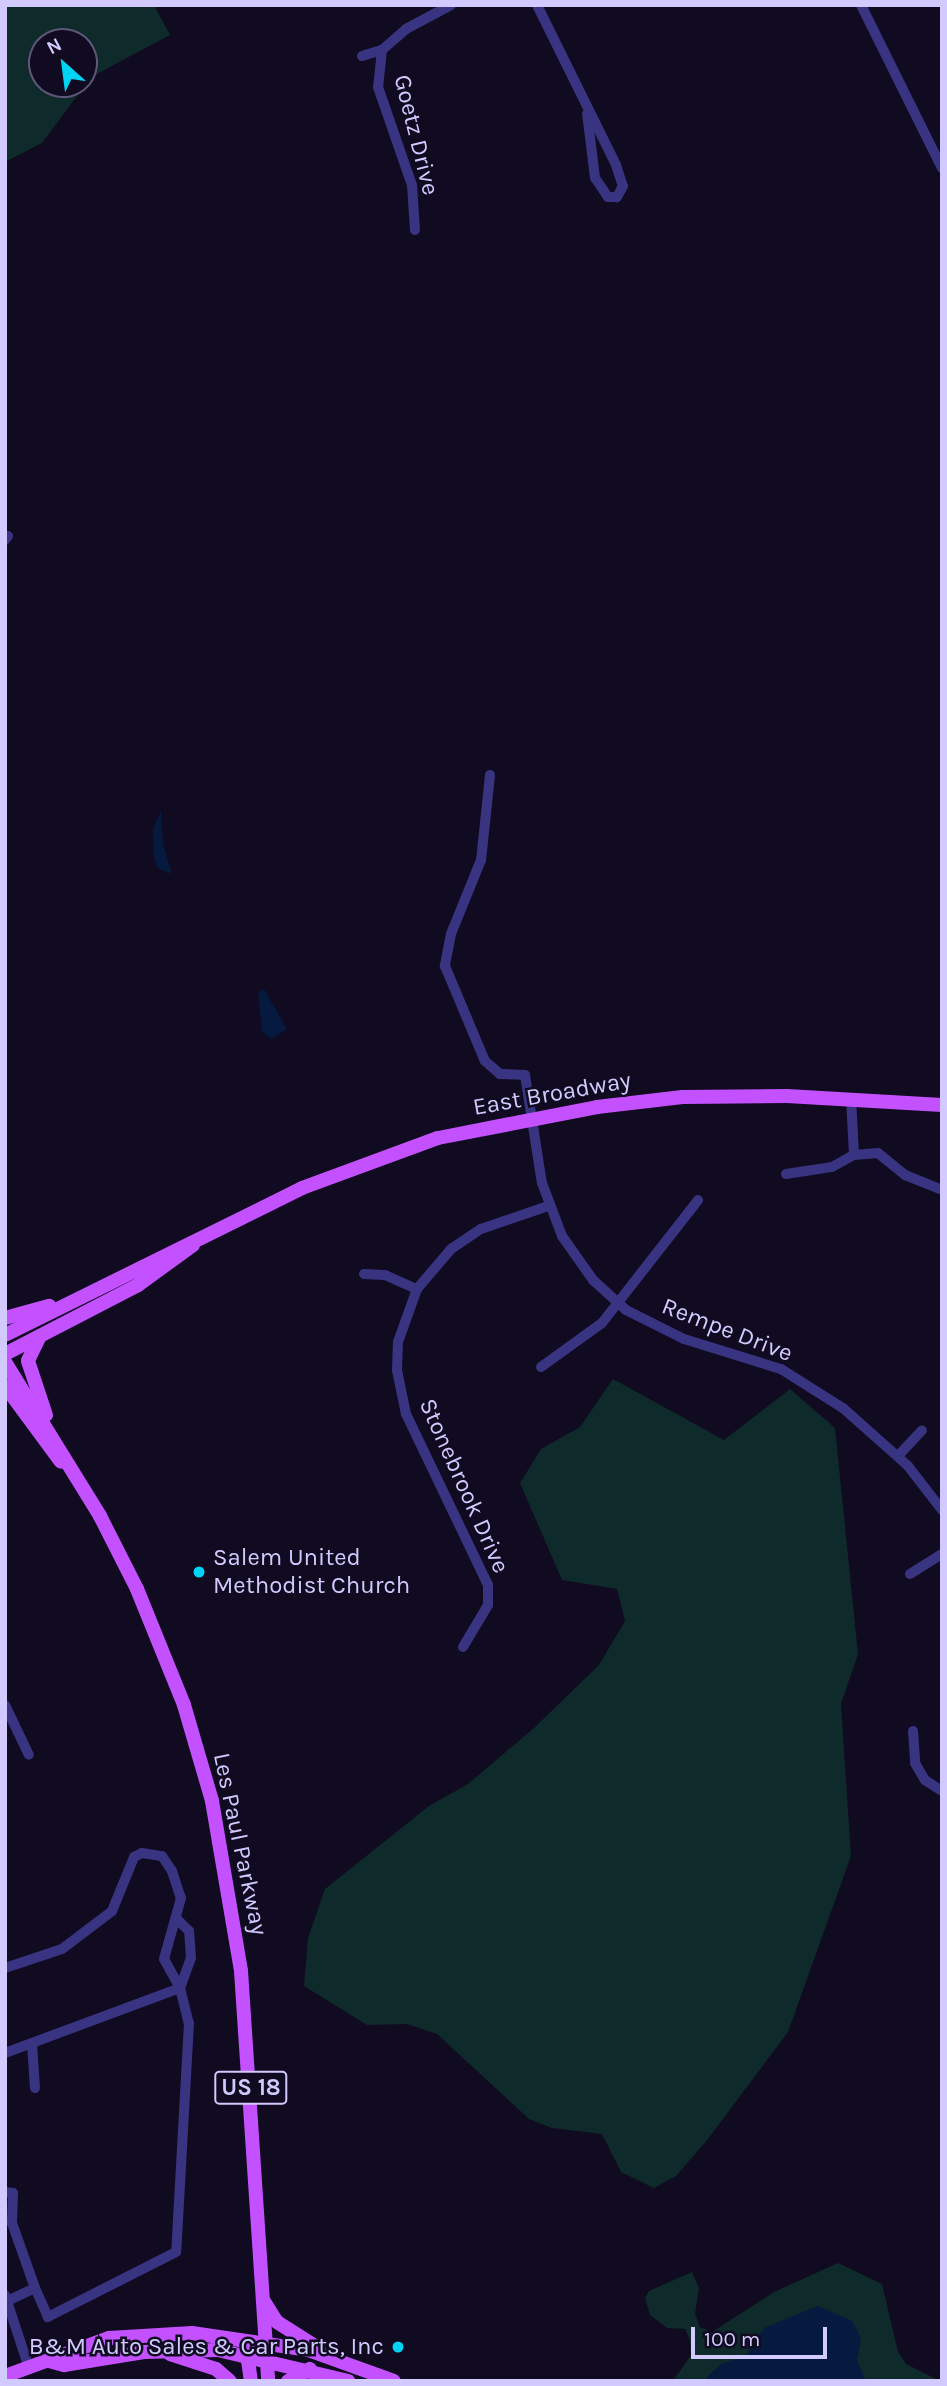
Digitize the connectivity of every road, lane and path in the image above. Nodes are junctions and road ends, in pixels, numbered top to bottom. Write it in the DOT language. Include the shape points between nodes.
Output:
graph roads {
  1 [pos="451,5"];
  2 [pos="537,5"];
  3 [pos="861,5"];
  4 [pos="382,50"];
  5 [pos="362,56"];
  6 [pos="587,113"];
  7 [pos="942,168"];
  8 [pos="415,230"];
  9 [pos="489,775"];
  10 [pos="851,1098"];
  11 [pos="942,1105"];
  12 [pos="529,1120"];
  13 [pos="854,1156"];
  14 [pos="786,1174"];
  15 [pos="942,1190"];
  16 [pos="698,1200"];
  17 [pos="548,1206"];
  18 [pos="193,1245"];
  19 [pos="364,1274"];
  20 [pos="417,1289"];
  21 [pos="74,1299"];
  22 [pos="617,1303"];
  23 [pos="5,1318"];
  24 [pos="5,1335"];
  25 [pos="42,1335"];
  26 [pos="5,1354"];
  27 [pos="5,1362"];
  28 [pos="541,1367"];
  29 [pos="5,1386"];
  30 [pos="922,1430"];
  31 [pos="53,1437"];
  32 [pos="898,1456"];
  33 [pos="79,1480"];
  34 [pos="942,1510"];
  35 [pos="942,1555"];
  36 [pos="910,1574"];
  37 [pos="463,1647"];
  38 [pos="5,1705"];
  39 [pos="913,1731"];
  40 [pos="29,1755"];
  41 [pos="942,1791"];
  42 [pos="178,1920"];
  43 [pos="5,1968"];
  44 [pos="180,1988"];
  45 [pos="32,2044"];
  46 [pos="5,2053"];
  47 [pos="35,2088"];
  48 [pos="5,2192"];
  49 [pos="35,2288"];
  50 [pos="6,2298"];
  51 [pos="264,2298"];
  52 [pos="8,2315"];
  53 [pos="235,2335"];
  54 [pos="251,2338"];
  55 [pos="266,2341"];
  56 [pos="163,2351"];
  57 [pos="242,2353"];
  58 [pos="331,2356"];
  59 [pos="267,2358"];
  60 [pos="49,2361"];
  61 [pos="29,2368"];
  62 [pos="310,2369"];
  63 [pos="5,2376"];
  64 [pos="230,2381"];
  65 [pos="251,2381"];
  66 [pos="268,2381"];
  67 [pos="288,2381"];
  68 [pos="348,2381"];
  69 [pos="394,2381"];
  1 -- 4 [label="street, Goetz Drive" via="406,29"];
  2 -- 6 [label="street"];
  3 -- 7 [label="street"];
  4 -- 5 [label="street, Goetz Drive"];
  4 -- 8 [label="street, Goetz Drive" via="378,87 412,185"];
  6 -- 6 [label="street" via="616,165 623,186 617,197 608,197 595,178"];
  9 -- 12 [label="street, Rempe Drive" via="481,860 451,934 445,966 485,1061 500,1074 525,1075"];
  10 -- 11 [label="main road, East Broadway"];
  10 -- 12 [label="main road, East Broadway" via="689,1097"];
  10 -- 13 [label="street"];
  12 -- 17 [label="street, Rempe Drive"];
  12 -- 18 [label="main road, East Broadway" via="373,1158"];
  13 -- 14 [label="street" via="832,1167"];
  13 -- 15 [label="street" via="878,1153 905,1175"];
  16 -- 22 [label="street"];
  17 -- 20 [label="street, Stonebrook Drive" via="465,1238 438,1261"];
  17 -- 22 [label="street, Rempe Drive" via="577,1261"];
  18 -- 21 [label="main road, East Broadway"];
  18 -- 25 [label="main road, East Broadway" via="138,1284"];
  19 -- 20 [label="street" via="385,1275"];
  20 -- 37 [label="street, Stonebrook Drive" via="398,1342 400,1394 488,1585 488,1605"];
  21 -- 23 [label="main road"];
  21 -- 24 [label="main road, East Broadway"];
  22 -- 28 [label="street" via="586,1338"];
  22 -- 32 [label="street, Rempe Drive" via="657,1329 781,1369 843,1408"];
  25 -- 26 [label="main road, East Broadway"];
  25 -- 31 [label="main road" via="32,1343 28,1361"];
  27 -- 31 [label="main road, Les Paul Parkway / US 18"];
  29 -- 33 [label="main road" via="44,1444"];
  30 -- 32 [label="street"];
  31 -- 33 [label="main road, Les Paul Parkway / US 18"];
  32 -- 34 [label="street, Rempe Drive"];
  33 -- 51 [label="main road, Les Paul Parkway / US 18" via="160,1642 212,1801 241,1971"];
  35 -- 36 [label="street"];
  38 -- 40 [label="street"];
  39 -- 41 [label="street" via="915,1763 925,1780"];
  42 -- 43 [label="street" via="181,1898 172,1871 154,1852 134,1857 112,1911 62,1949"];
  42 -- 44 [label="street" via="164,1959"];
  42 -- 44 [label="street" via="189,1931 191,1958"];
  44 -- 45 [label="street"];
  44 -- 49 [label="street" via="189,2023 176,2252 48,2317"];
  45 -- 46 [label="street"];
  45 -- 47 [label="street"];
  48 -- 49 [label="street" via="13,2193 12,2223"];
  49 -- 50 [label="street"];
  50 -- 52 [label="street"];
  51 -- 55 [label="main road, Les Paul Parkway / US 18"];
  51 -- 58 [label="main road" via="277,2322"];
  52 -- 61 [label="street"];
  53 -- 54 [label="main road"];
  53 -- 57 [label="main road"];
  53 -- 60 [label="main road" via="110,2338"];
  54 -- 55 [label="main road"];
  54 -- 59 [label="main road"];
  55 -- 58 [label="main road"];
  55 -- 59 [label="main road, Les Paul Parkway / US 18"];
  56 -- 57 [label="main road"];
  56 -- 60 [label="main road" via="64,2365"];
  56 -- 64 [label="main road" via="216,2369"];
  57 -- 59 [label="main road"];
  57 -- 65 [label="main road"];
  58 -- 69 [label="main road"];
  59 -- 62 [label="main road"];
  59 -- 66 [label="main road, Les Paul Parkway / US 18"];
  60 -- 61 [label="main road"];
  61 -- 63 [label="main road"];
  62 -- 67 [label="main road"];
  62 -- 68 [label="main road"];
}
